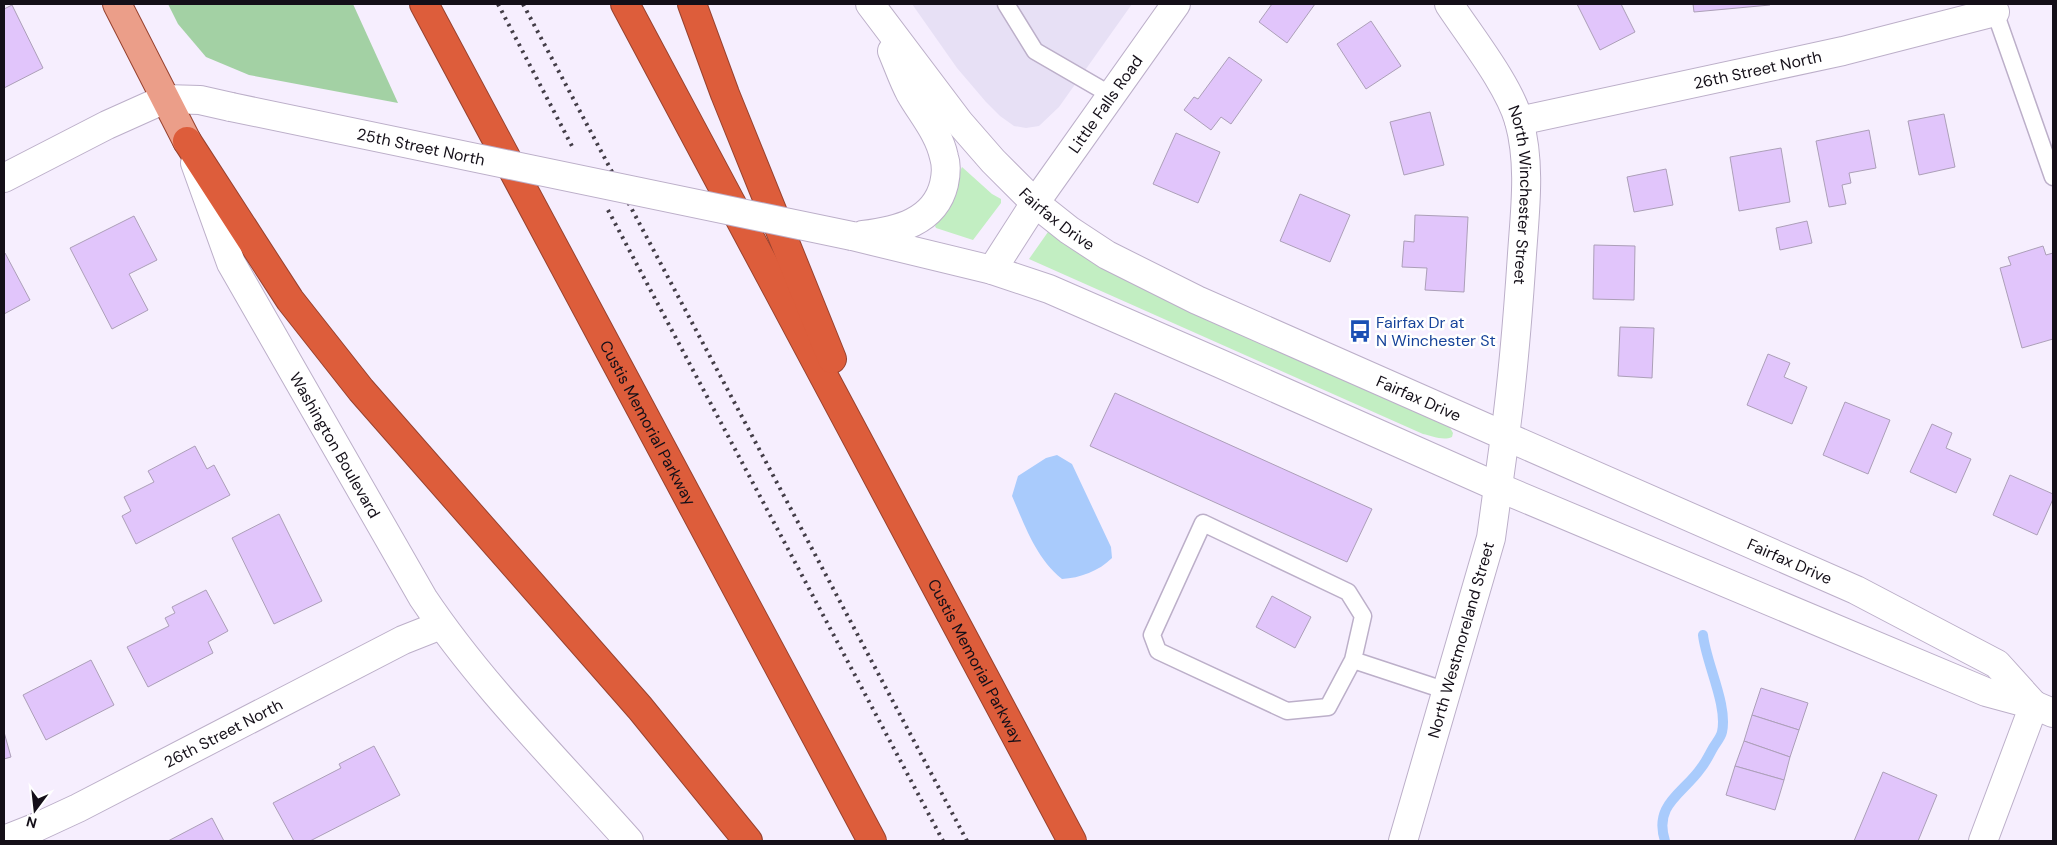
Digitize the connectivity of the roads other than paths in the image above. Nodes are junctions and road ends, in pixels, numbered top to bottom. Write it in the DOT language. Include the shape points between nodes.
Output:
graph roads {
  1 [pos="117,4"];
  2 [pos="424,4"];
  3 [pos="625,4"];
  4 [pos="692,4"];
  5 [pos="1006,4"];
  6 [pos="1176,4"];
  7 [pos="1449,4"];
  8 [pos="879,7"];
  9 [pos="1993,8"];
  10 [pos="1111,95"];
  11 [pos="165,98"];
  12 [pos="1519,120"];
  13 [pos="187,141"];
  14 [pos="2053,177"];
  15 [pos="4,178"];
  16 [pos="1035,203"];
  17 [pos="852,236"];
  18 [pos="992,270"];
  19 [pos="1505,436"];
  20 [pos="1498,487"];
  21 [pos="886,490"];
  22 [pos="441,625"];
  23 [pos="1353,660"];
  24 [pos="1447,691"];
  25 [pos="2044,709"];
  26 [pos="4,840"];
  27 [pos="629,841"];
  28 [pos="748,841"];
  29 [pos="872,841"];
  30 [pos="1072,841"];
  31 [pos="1403,841"];
  32 [pos="1982,841"];
  1 -- 11 [label="main road, Washington Boulevard"];
  2 -- 29 [label="highway, Custis Memorial Parkway"];
  3 -- 21 [label="highway, Custis Memorial Parkway"];
  4 -- 21 [label="highway" via="725,94"];
  5 -- 10 [label="lane" via="1035,51"];
  6 -- 10 [label="main road, Little Falls Road"];
  7 -- 12 [label="main road, North Winchester Street" via="1495,74"];
  8 -- 16 [label="main road, Fairfax Drive" via="959,122"];
  8 -- 17 [label="main road" via="910,92 939,140 945,158 945,177 940,197 924,216 890,231"];
  9 -- 12 [label="main road, 26th Street North" via="1844,51"];
  9 -- 14 [label="lane"];
  10 -- 16 [label="main road, Little Falls Road"];
  11 -- 13 [label="main road, Washington Boulevard"];
  11 -- 15 [label="main road, 25th Street North"];
  11 -- 17 [label="main road, 25th Street North, bridge" via="200,100"];
  12 -- 19 [label="main road, North Winchester Street" via="1526,202 1516,349"];
  13 -- 22 [label="main road, Washington Boulevard" via="231,263 404,567"];
  13 -- 28 [label="highway" via="290,300 331,353 640,708"];
  16 -- 18 [label="main road"];
  16 -- 19 [label="main road, Fairfax Drive" via="1107,255 1197,300"];
  17 -- 18 [label="main road"];
  18 -- 20 [label="main road" via="1049,289"];
  19 -- 20 [label="main road, North Westmoreland Street"];
  19 -- 25 [label="main road, Fairfax Drive" via="1856,590 1997,664"];
  20 -- 24 [label="main road, North Westmoreland Street" via="1491,538"];
  20 -- 25 [label="main road" via="1986,692"];
  21 -- 30 [label="highway, Custis Memorial Parkway"];
  22 -- 26 [label="main road, 26th Street North" via="403,640 78,808"];
  22 -- 27 [label="main road, Washington Boulevard" via="499,696"];
  23 -- 23 [label="lane" via="1362,616 1348,592 1202,523 1152,635 1158,651 1287,711 1328,707"];
  23 -- 24 [label="lane"];
  24 -- 31 [label="main road, North Westmoreland Street"];
  25 -- 32 [label="main road"];
}
